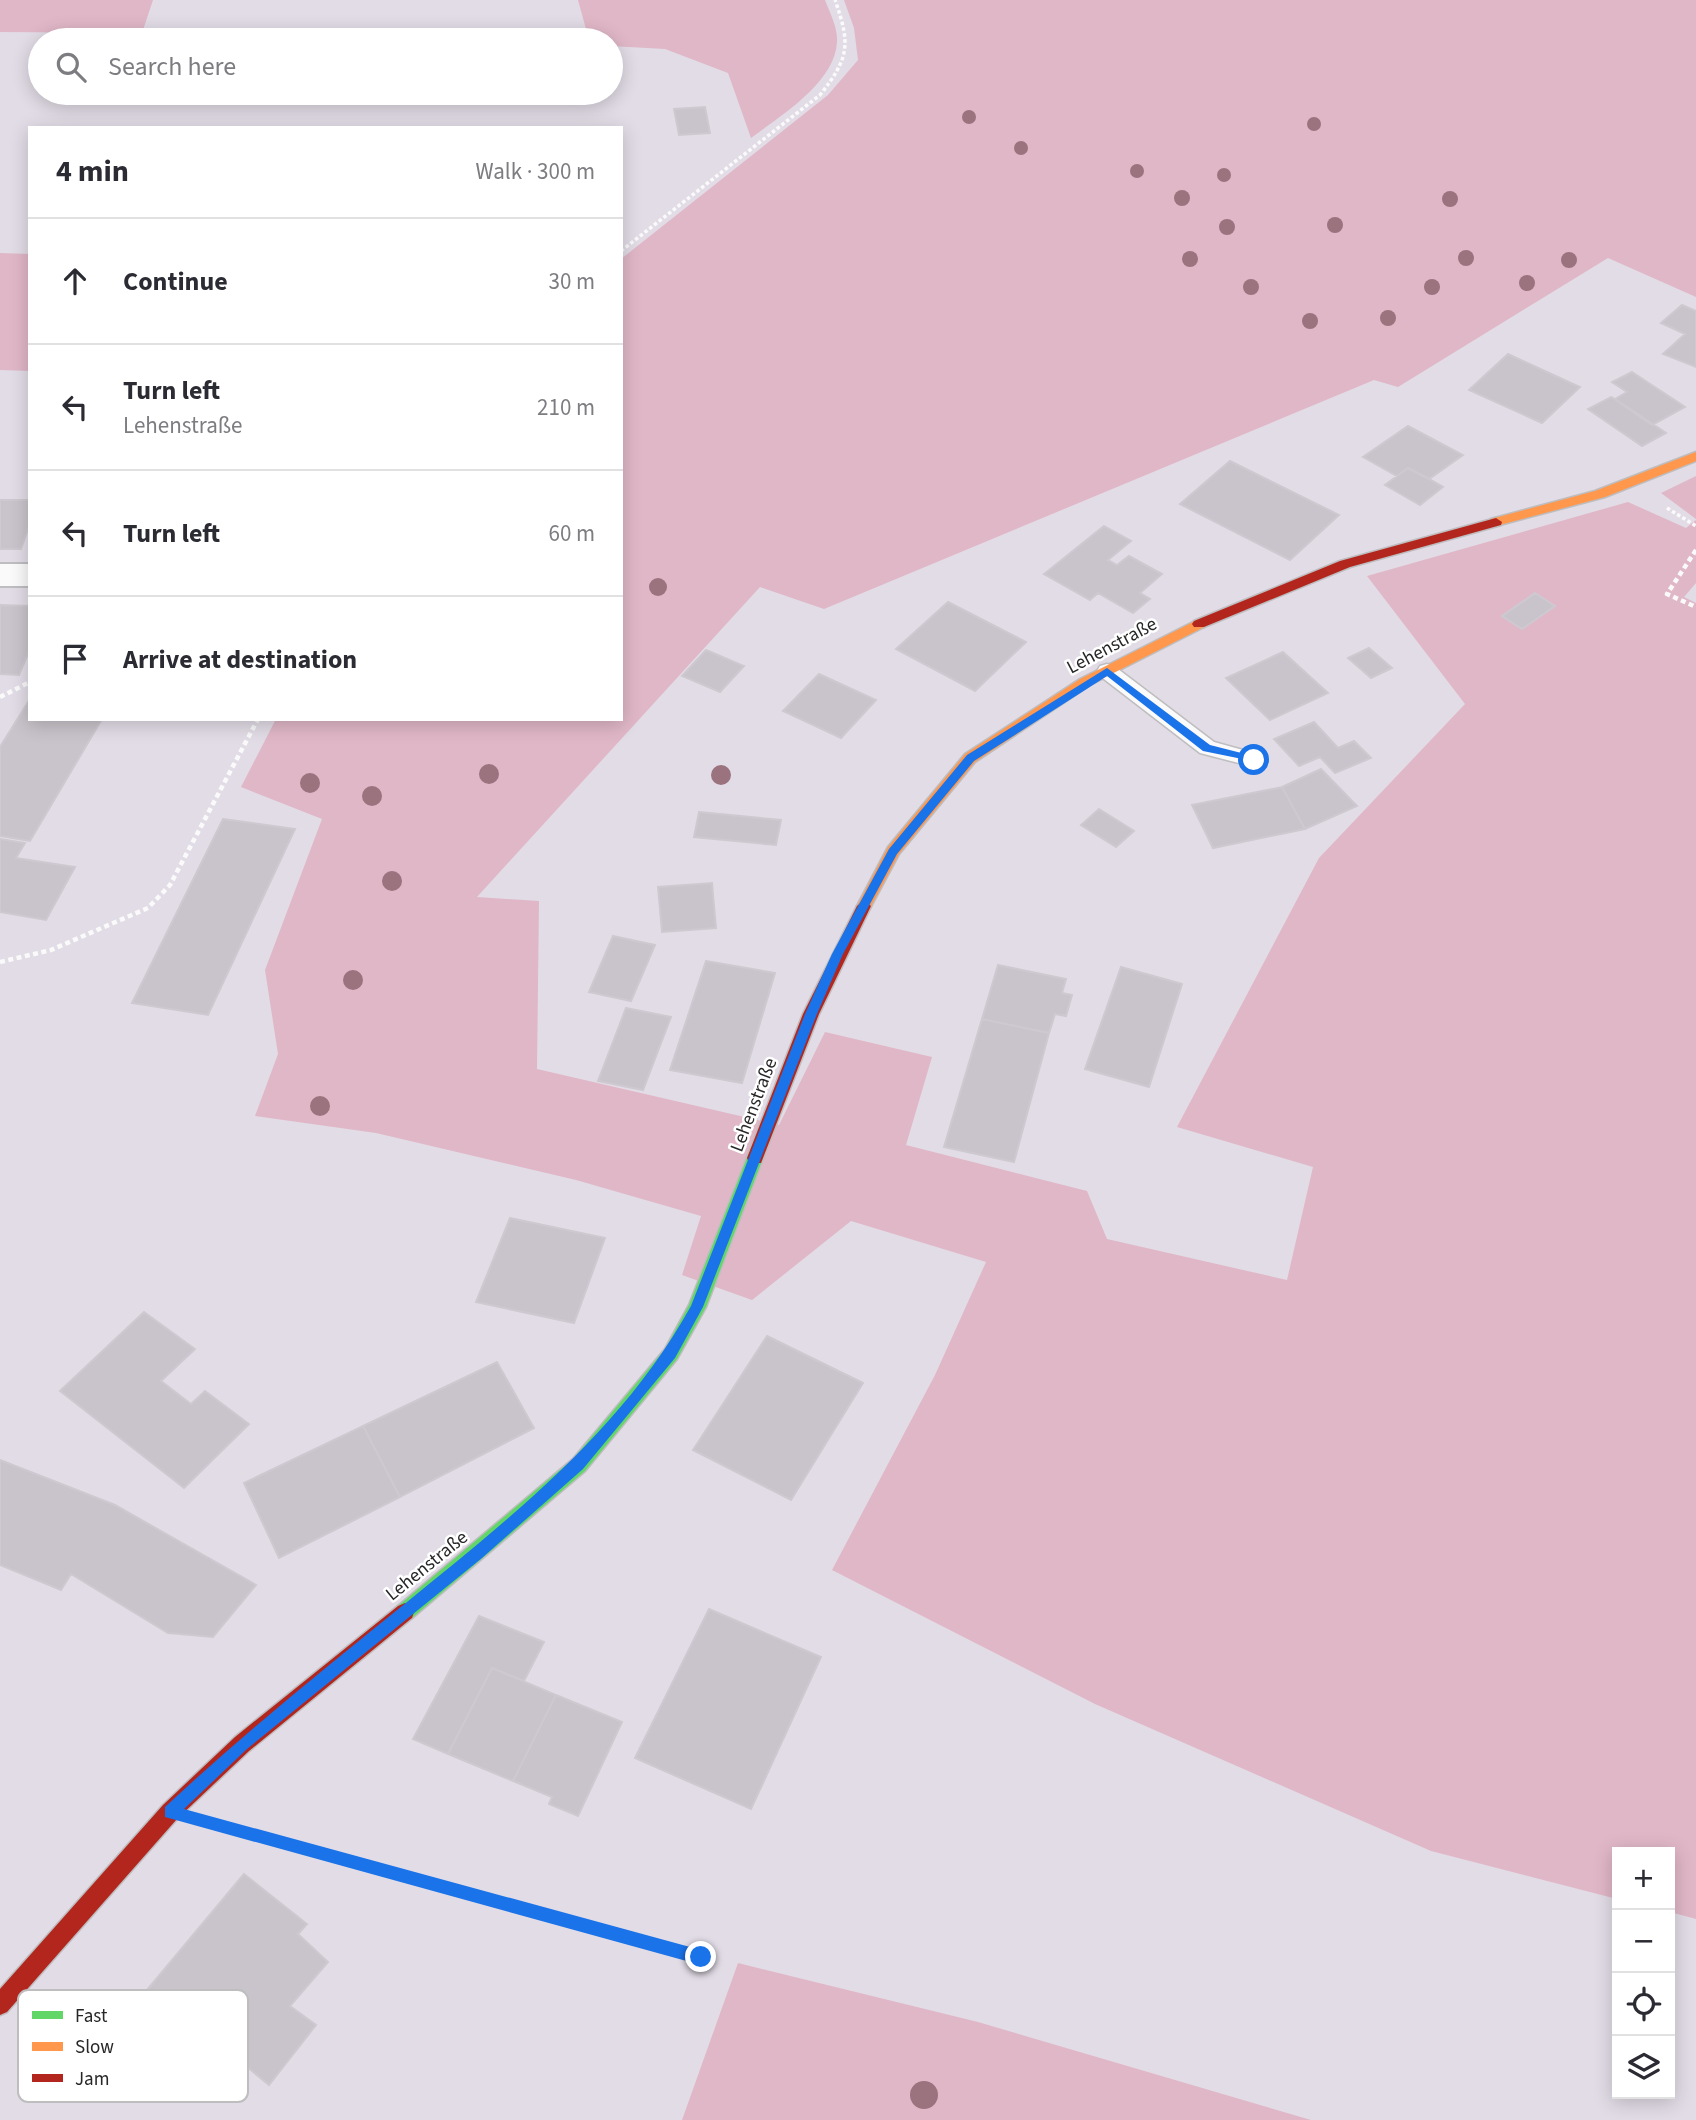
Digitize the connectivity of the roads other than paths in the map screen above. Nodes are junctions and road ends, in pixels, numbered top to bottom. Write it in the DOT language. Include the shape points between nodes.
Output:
graph roads {
  1 [pos="1696,456"];
  2 [pos="0,575"];
  3 [pos="28,575"];
  4 [pos="1107,671"];
  5 [pos="1254,760"];
  6 [pos="0,2005"];
  1 -- 4 [label="street, Lehenstraße" via="1600,494 1345,565 1201,623"];
  2 -- 3 [label="street"];
  4 -- 5 [label="lane" via="1207,748"];
  4 -- 6 [label="street, Lehenstraße" via="970,758 893,852 811,1014 696,1307 671,1354 579,1465 242,1744 170,1812"];
}
